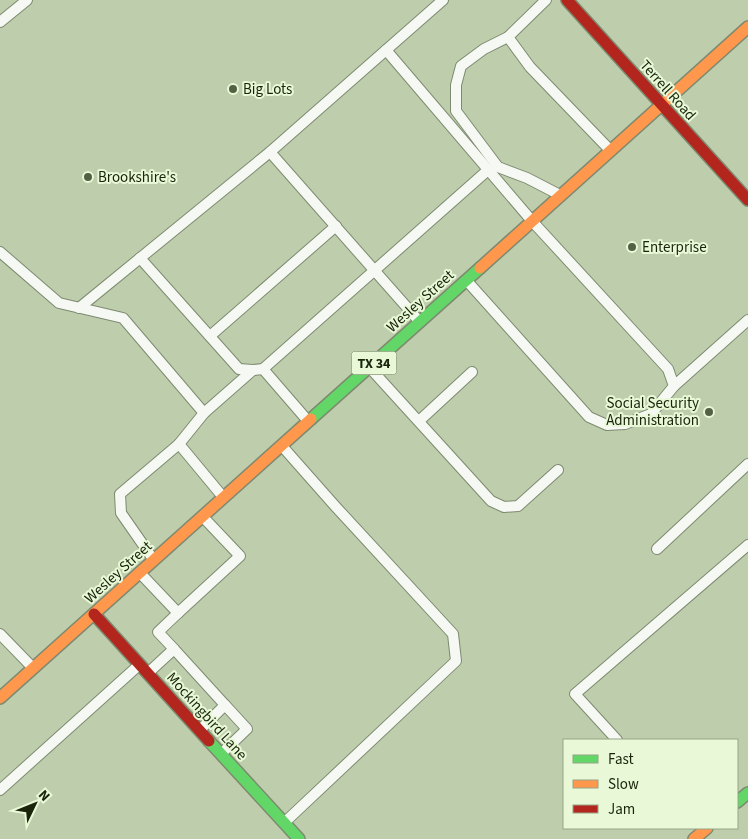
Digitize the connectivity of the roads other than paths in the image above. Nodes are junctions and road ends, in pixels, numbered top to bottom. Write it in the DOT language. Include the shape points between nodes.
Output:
graph roads {
  1 [pos="27,0"];
  2 [pos="443,0"];
  3 [pos="546,0"];
  4 [pos="567,0"];
  5 [pos="0,22"];
  6 [pos="748,27"];
  7 [pos="508,37"];
  8 [pos="386,50"];
  9 [pos="661,104"];
  10 [pos="610,151"];
  11 [pos="270,152"];
  12 [pos="488,170"];
  13 [pos="561,195"];
  14 [pos="748,200"];
  15 [pos="532,221"];
  16 [pos="336,226"];
  17 [pos="0,252"];
  18 [pos="140,258"];
  19 [pos="375,270"];
  20 [pos="466,280"];
  21 [pos="79,308"];
  22 [pos="748,320"];
  23 [pos="420,322"];
  24 [pos="210,336"];
  25 [pos="369,367"];
  26 [pos="258,370"];
  27 [pos="472,372"];
  28 [pos="674,386"];
  29 [pos="204,413"];
  30 [pos="419,421"];
  31 [pos="308,422"];
  32 [pos="179,444"];
  33 [pos="282,446"];
  34 [pos="748,464"];
  35 [pos="558,470"];
  36 [pos="224,498"];
  37 [pos="203,516"];
  38 [pos="748,545"];
  39 [pos="657,549"];
  40 [pos="154,560"];
  41 [pos="140,573"];
  42 [pos="178,613"];
  43 [pos="94,614"];
  44 [pos="0,634"];
  45 [pos="174,649"];
  46 [pos="33,669"];
  47 [pos="144,669"];
  48 [pos="0,698"];
  49 [pos="224,705"];
  50 [pos="199,730"];
  51 [pos="616,739"];
  52 [pos="221,754"];
  53 [pos="0,790"];
  54 [pos="748,793"];
  55 [pos="738,801"];
  56 [pos="284,823"];
  57 [pos="299,839"];
  1 -- 5 [label="lane"];
  2 -- 8 [label="lane"];
  3 -- 7 [label="lane"];
  4 -- 9 [label="main road, Terrell Road"];
  6 -- 9 [label="main road, Wesley Street / TX 34"];
  7 -- 10 [label="lane" via="530,67"];
  7 -- 13 [label="lane" via="461,66 456,85 456,112 498,167"];
  8 -- 11 [label="lane"];
  8 -- 12 [label="lane"];
  9 -- 10 [label="main road, Wesley Street / TX 34"];
  9 -- 14 [label="main road, Terrell Road"];
  10 -- 13 [label="main road, Wesley Street / TX 34"];
  11 -- 16 [label="lane"];
  11 -- 18 [label="lane"];
  12 -- 15 [label="lane"];
  12 -- 19 [label="lane"];
  13 -- 15 [label="main road, Wesley Street / TX 34"];
  15 -- 20 [label="main road, Wesley Street / TX 34"];
  15 -- 28 [label="lane" via="668,369"];
  16 -- 19 [label="lane"];
  16 -- 24 [label="lane"];
  17 -- 21 [label="lane" via="59,303"];
  18 -- 21 [label="lane"];
  18 -- 24 [label="lane"];
  19 -- 23 [label="lane"];
  19 -- 26 [label="lane"];
  20 -- 23 [label="main road, Wesley Street / TX 34"];
  20 -- 28 [label="lane" via="589,417 607,425 625,424 651,414"];
  21 -- 29 [label="lane" via="123,318"];
  22 -- 28 [label="lane"];
  23 -- 25 [label="main road, Wesley Street / TX 34"];
  24 -- 26 [label="lane" via="239,369"];
  25 -- 30 [label="lane"];
  25 -- 31 [label="main road, Wesley Street / TX 34"];
  26 -- 29 [label="lane"];
  26 -- 31 [label="lane"];
  27 -- 30 [label="lane"];
  29 -- 32 [label="lane"];
  30 -- 35 [label="lane" via="491,501 504,507 518,506"];
  31 -- 33 [label="main road, Wesley Street / TX 34"];
  32 -- 36 [label="lane"];
  32 -- 40 [label="lane" via="120,494 121,513"];
  33 -- 36 [label="main road, Wesley Street / TX 34"];
  33 -- 56 [label="lane" via="453,634 456,661"];
  34 -- 39 [label="lane"];
  36 -- 37 [label="main road, Wesley Street / TX 34"];
  37 -- 40 [label="main road, Wesley Street / TX 34"];
  37 -- 42 [label="lane" via="240,556"];
  38 -- 51 [label="lane" via="575,694"];
  40 -- 41 [label="main road, Wesley Street / TX 34"];
  41 -- 42 [label="lane"];
  41 -- 43 [label="main road, Wesley Street / TX 34"];
  42 -- 45 [label="lane" via="158,632"];
  43 -- 46 [label="main road, Wesley Street / TX 34"];
  43 -- 47 [label="main road, Mockingbird Lane"];
  44 -- 46 [label="lane"];
  45 -- 47 [label="lane"];
  45 -- 49 [label="lane"];
  46 -- 48 [label="main road, Wesley Street / TX 34"];
  47 -- 50 [label="main road, Mockingbird Lane"];
  47 -- 53 [label="lane"];
  49 -- 50 [label="lane"];
  49 -- 52 [label="lane" via="246,729"];
  50 -- 52 [label="main road, Mockingbird Lane"];
  52 -- 56 [label="main road, Mockingbird Lane"];
  54 -- 55 [label="main road"];
  56 -- 57 [label="main road, Mockingbird Lane"];
}
